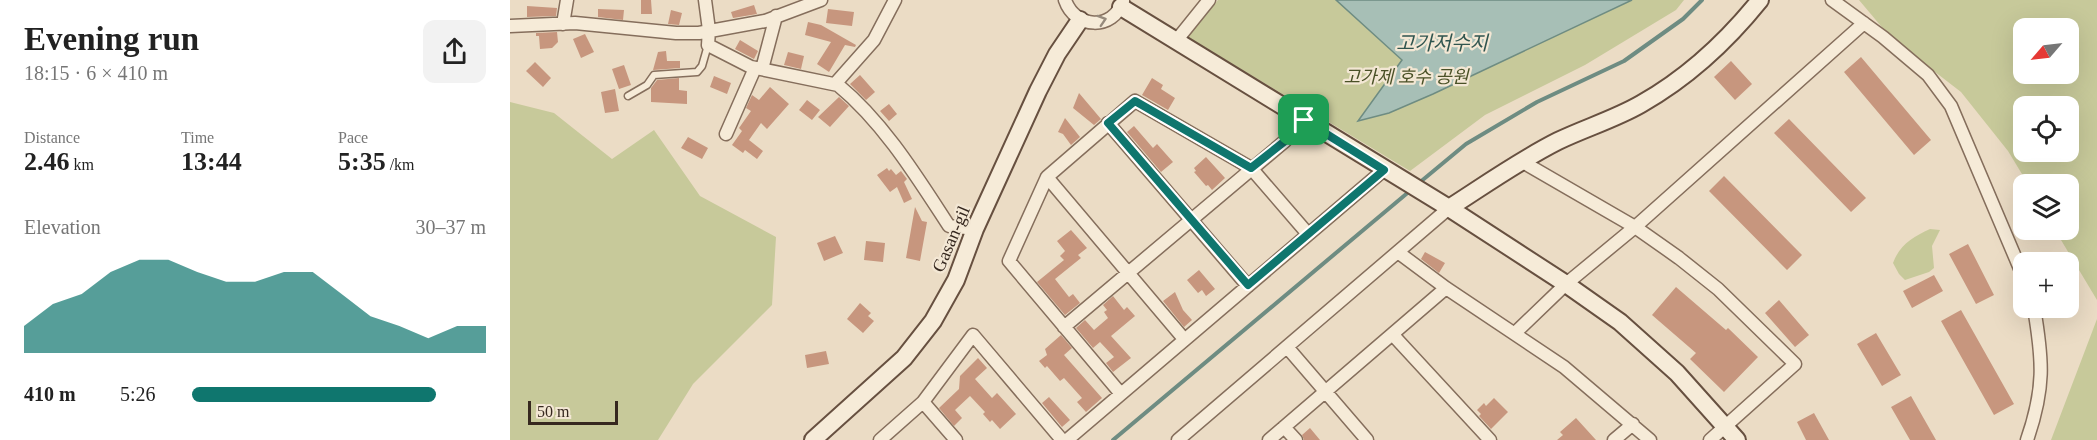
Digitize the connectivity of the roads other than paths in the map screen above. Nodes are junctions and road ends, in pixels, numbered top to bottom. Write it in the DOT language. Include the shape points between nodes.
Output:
graph roads {
  1 [pos="567,0"];
  2 [pos="705,0"];
  3 [pos="820,0"];
  4 [pos="895,0"];
  5 [pos="1065,0"];
  6 [pos="1209,0"];
  7 [pos="1761,0"];
  8 [pos="1832,0"];
  9 [pos="1122,4"];
  10 [pos="776,16"];
  11 [pos="1080,20"];
  12 [pos="1864,23"];
  13 [pos="563,24"];
  14 [pos="510,26"];
  15 [pos="709,30"];
  16 [pos="1176,41"];
  17 [pos="708,45"];
  18 [pos="758,69"];
  19 [pos="835,84"];
  20 [pos="627,96"];
  21 [pos="1304,120"];
  22 [pos="1108,123"];
  23 [pos="726,134"];
  24 [pos="1521,161"];
  25 [pos="1251,168"];
  26 [pos="1389,172"];
  27 [pos="1047,177"];
  28 [pos="1443,204"];
  29 [pos="1191,219"];
  30 [pos="1635,227"];
  31 [pos="975,229"];
  32 [pos="1308,234"];
  33 [pos="2013,252"];
  34 [pos="1399,253"];
  35 [pos="1127,273"];
  36 [pos="1566,284"];
  37 [pos="1248,285"];
  38 [pos="1446,288"];
  39 [pos="2036,318"];
  40 [pos="1064,327"];
  41 [pos="1515,333"];
  42 [pos="1393,335"];
  43 [pos="1184,339"];
  44 [pos="1287,347"];
  45 [pos="1324,393"];
  46 [pos="1121,394"];
  47 [pos="923,402"];
  48 [pos="1633,424"];
  49 [pos="1726,426"];
  50 [pos="1284,427"];
  51 [pos="813,440"];
  52 [pos="880,440"];
  53 [pos="956,440"];
  54 [pos="1062,440"];
  55 [pos="1068,440"];
  56 [pos="1178,440"];
  57 [pos="1269,440"];
  58 [pos="1296,440"];
  59 [pos="1367,440"];
  60 [pos="1490,440"];
  61 [pos="1614,440"];
  62 [pos="1650,440"];
  63 [pos="1710,440"];
  64 [pos="1737,440"];
  65 [pos="2026,440"];
  1 -- 13 [label="street"];
  2 -- 15 [label="street"];
  3 -- 10 [label="street"];
  4 -- 19 [label="street" via="874,39"];
  5 -- 11 [label="street" via="1067,8"];
  6 -- 16 [label="street"];
  7 -- 24 [label="street" via="1697,66 1671,86"];
  8 -- 12 [label="street"];
  11 -- 9 [label="street, one-way" via="1098,23 1115,15"];
  9 -- 16 [label="street"];
  10 -- 15 [label="street"];
  10 -- 18 [label="street"];
  11 -- 31 [label="street, Gasan-gil" via="1057,54"];
  12 -- 30 [label="street"];
  12 -- 33 [label="street" via="1928,75 1951,106"];
  13 -- 14 [label="street"];
  13 -- 15 [label="street" via="676,33"];
  15 -- 17 [label="street"];
  16 -- 21 [label="street"];
  17 -- 18 [label="street"];
  17 -- 20 [label="lane" via="697,72 654,75 647,85"];
  18 -- 19 [label="street"];
  18 -- 23 [label="street"];
  19 -- 31 [label="street" via="892,142 949,226"];
  21 -- 25 [label="street"];
  21 -- 26 [label="street"];
  22 -- 25 [label="street" via="1135,101"];
  22 -- 27 [label="street"];
  22 -- 29 [label="street"];
  24 -- 28 [label="street"];
  24 -- 30 [label="street"];
  25 -- 29 [label="street"];
  25 -- 32 [label="street"];
  26 -- 28 [label="street"];
  26 -- 32 [label="street"];
  27 -- 35 [label="street"];
  27 -- 40 [label="street" via="1010,261"];
  28 -- 34 [label="street"];
  28 -- 36 [label="street"];
  29 -- 35 [label="street"];
  29 -- 37 [label="street"];
  30 -- 36 [label="street"];
  30 -- 49 [label="street" via="1718,289 1795,364"];
  31 -- 51 [label="street, Gasan-gil" via="956,280 933,321 898,364"];
  32 -- 37 [label="street"];
  34 -- 38 [label="street"];
  34 -- 44 [label="street"];
  35 -- 40 [label="street"];
  35 -- 43 [label="street"];
  36 -- 41 [label="street"];
  36 -- 49 [label="street" via="1620,322 1677,373"];
  37 -- 43 [label="street"];
  38 -- 41 [label="street"];
  38 -- 42 [label="street"];
  39 -- 65 [label="street" via="2042,350 2041,386"];
  40 -- 46 [label="street"];
  41 -- 48 [label="street"];
  42 -- 45 [label="street"];
  42 -- 60 [label="street"];
  43 -- 46 [label="street"];
  44 -- 45 [label="street"];
  44 -- 56 [label="street"];
  45 -- 50 [label="street"];
  45 -- 59 [label="street"];
  46 -- 55 [label="street"];
  47 -- 52 [label="street"];
  47 -- 53 [label="street"];
  47 -- 54 [label="street" via="973,335"];
  48 -- 61 [label="street"];
  48 -- 62 [label="street"];
  49 -- 63 [label="street"];
  49 -- 64 [label="street"];
  50 -- 57 [label="street"];
  50 -- 58 [label="street"];
}
